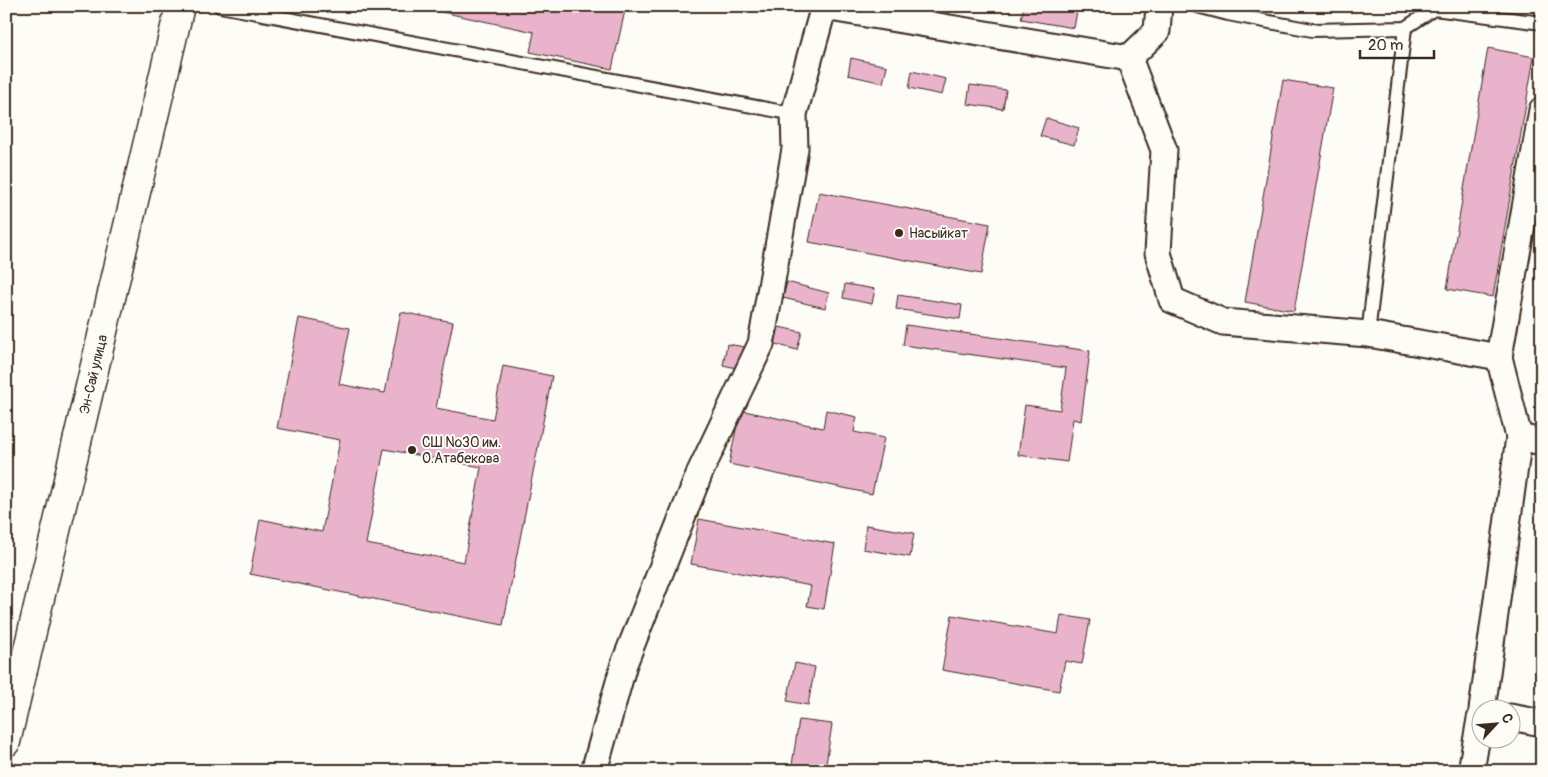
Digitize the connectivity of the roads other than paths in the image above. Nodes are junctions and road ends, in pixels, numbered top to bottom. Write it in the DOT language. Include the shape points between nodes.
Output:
graph roads {
  1 [pos="180,6"];
  2 [pos="220,6"];
  3 [pos="824,6"];
  4 [pos="1159,6"];
  5 [pos="1197,6"];
  6 [pos="1542,23"];
  7 [pos="1404,28"];
  8 [pos="1129,58"];
  9 [pos="1542,110"];
  10 [pos="794,114"];
  11 [pos="1368,334"];
  12 [pos="1499,357"];
  13 [pos="1530,440"];
  14 [pos="1484,700"];
  15 [pos="1520,720"];
  16 [pos="1542,723"];
  17 [pos="6,742"];
  18 [pos="1475,750"];
  19 [pos="594,771"];
  20 [pos="1471,771"];
  1 -- 17 [label="street, Эн-Сай улица"];
  2 -- 10 [label="lane"];
  3 -- 8 [label="street"];
  3 -- 10 [label="street"];
  4 -- 8 [label="street" via="1156,31"];
  5 -- 7 [label="lane" via="1312,30"];
  6 -- 7 [label="lane" via="1434,9"];
  7 -- 11 [label="lane"];
  8 -- 11 [label="street" via="1164,150 1158,253 1172,300 1224,322"];
  9 -- 12 [label="street"];
  10 -- 19 [label="street" via="795,149 761,344 700,472 624,664"];
  11 -- 12 [label="street"];
  12 -- 13 [label="street"];
  13 -- 14 [label="street"];
  15 -- 16 [label="street"];
  18 -- 20 [label="street"];
}
